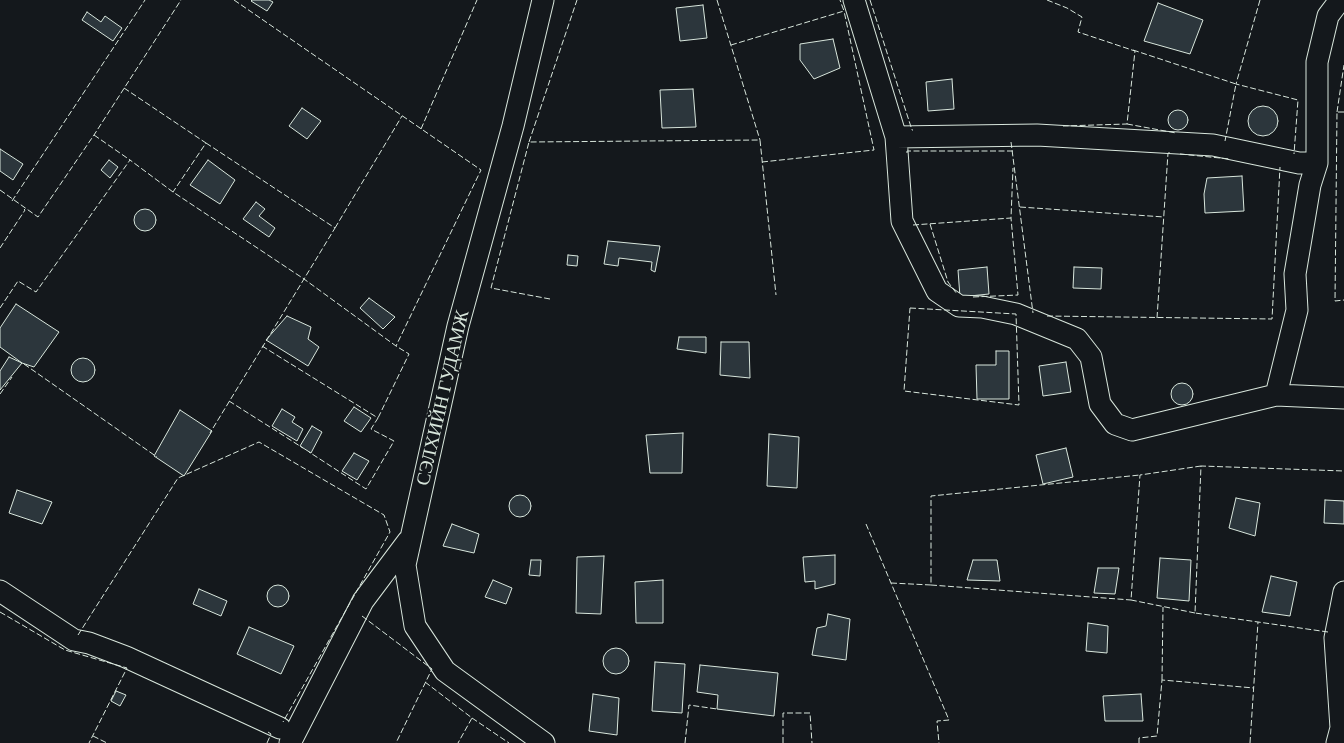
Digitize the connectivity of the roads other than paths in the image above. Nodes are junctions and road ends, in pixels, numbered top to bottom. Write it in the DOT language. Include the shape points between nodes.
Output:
graph roads {
  1 [pos="543,0"];
  2 [pos="854,0"];
  3 [pos="1340,0"];
  4 [pos="896,138"];
  5 [pos="1317,163"];
  6 [pos="1276,395"];
  7 [pos="1344,398"];
  8 [pos="412,535"];
  9 [pos="0,591"];
  10 [pos="1344,592"];
  11 [pos="285,736"];
  12 [pos="544,743"];
  13 [pos="1337,743"];
  1 -- 8 [label="street, СЭЛХИЙН ГУДАМЖ" via="513,126 458,326"];
  2 -- 4 [label="street"];
  3 -- 5 [label="street" via="1328,16 1316,62"];
  4 -- 5 [label="street" via="1037,135 1213,145"];
  4 -- 6 [label="street" via="902,221 937,291 959,306 1016,314 1077,339 1091,357 1100,404 1116,424 1132,430"];
  5 -- 6 [label="street" via="1310,185 1295,274 1297,310"];
  6 -- 7 [label="street"];
  8 -- 11 [label="street" via="363,601"];
  8 -- 12 [label="street, СЭЛХИЙН ГУДАМЖ" via="406,565 415,626 445,671"];
  9 -- 11 [label="street" via="74,640 126,657"];
  10 -- 13 [label="street" via="1334,638 1341,728"];
}
